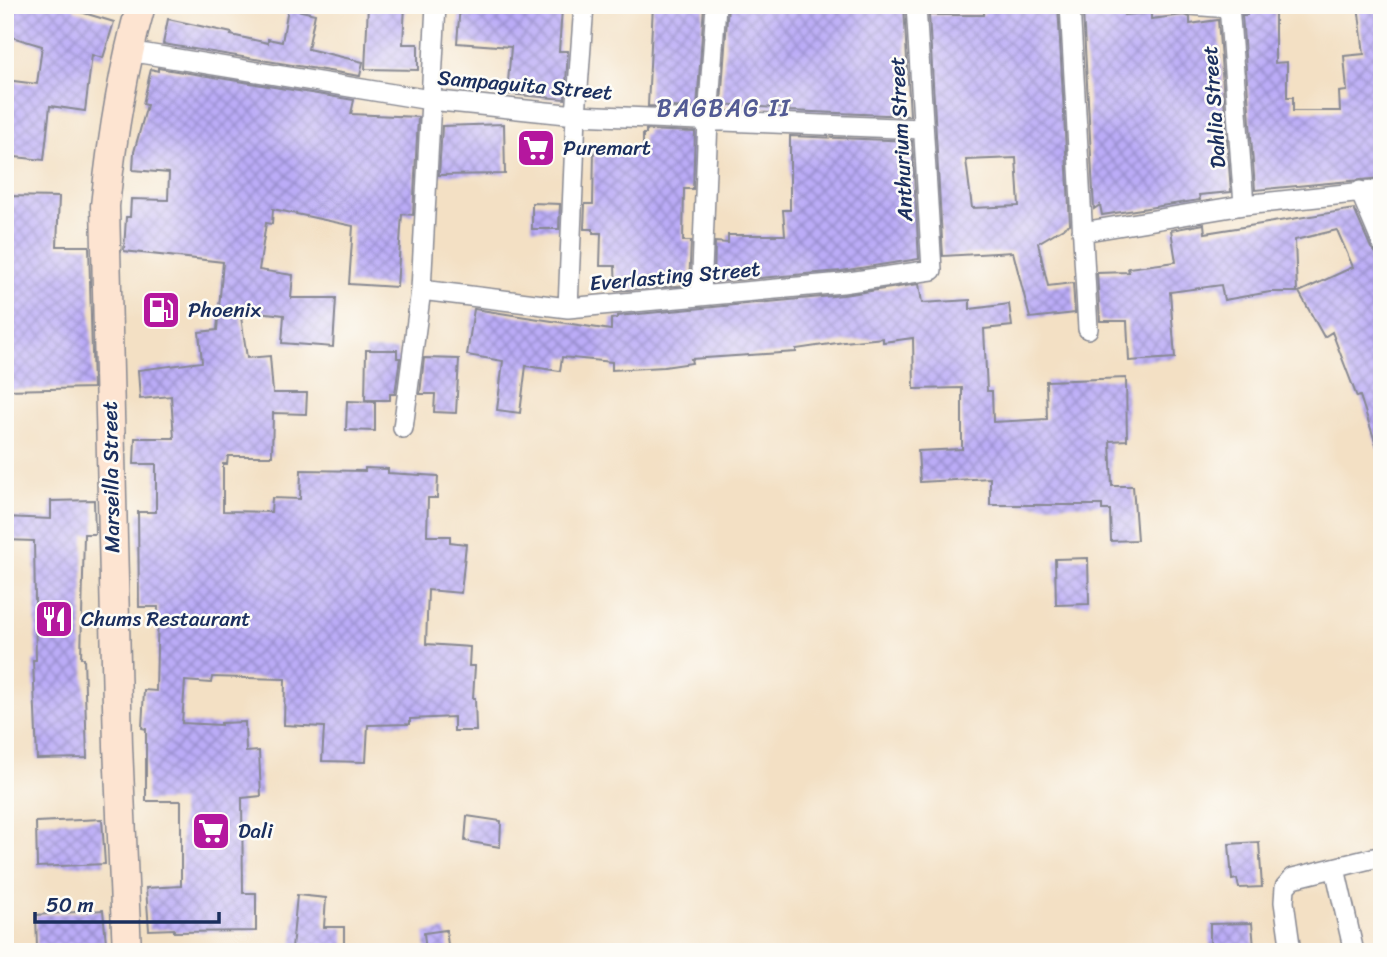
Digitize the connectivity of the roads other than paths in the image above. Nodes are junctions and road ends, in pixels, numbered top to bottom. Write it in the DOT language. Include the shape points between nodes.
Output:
graph roads {
  1 [pos="141,5"];
  2 [pos="436,5"];
  3 [pos="584,5"];
  4 [pos="716,5"];
  5 [pos="916,5"];
  6 [pos="1070,5"];
  7 [pos="1190,5"];
  8 [pos="1229,7"];
  9 [pos="128,51"];
  10 [pos="430,100"];
  11 [pos="576,115"];
  12 [pos="708,120"];
  13 [pos="922,129"];
  14 [pos="1382,190"];
  15 [pos="1360,191"];
  16 [pos="1244,205"];
  17 [pos="1082,232"];
  18 [pos="1382,243"];
  19 [pos="932,270"];
  20 [pos="421,290"];
  21 [pos="701,296"];
  22 [pos="568,308"];
  23 [pos="1088,329"];
  24 [pos="403,428"];
  25 [pos="1382,856"];
  26 [pos="1335,868"];
  27 [pos="127,952"];
  28 [pos="1291,952"];
  29 [pos="1354,952"];
  1 -- 9 [label="main road, Marseilla Street"];
  2 -- 10 [label="street"];
  3 -- 11 [label="street"];
  4 -- 12 [label="street"];
  5 -- 13 [label="street, Anthurium Street"];
  6 -- 17 [label="street"];
  7 -- 8 [label="street"];
  8 -- 16 [label="street, Dahlia Street"];
  9 -- 10 [label="street, Sampaguita Street"];
  9 -- 27 [label="main road, Marseilla Street" via="105,206"];
  10 -- 11 [label="street, Sampaguita Street"];
  10 -- 20 [label="street"];
  11 -- 12 [label="street, Sampaguita Street"];
  11 -- 22 [label="street"];
  12 -- 13 [label="street, Sampaguita Street"];
  12 -- 21 [label="street"];
  13 -- 19 [label="street, Anthurium Street"];
  14 -- 15 [label="street"];
  15 -- 16 [label="street"];
  15 -- 18 [label="street"];
  16 -- 17 [label="street"];
  17 -- 23 [label="street"];
  19 -- 21 [label="street, Everlasting Street"];
  20 -- 22 [label="street, Everlasting Street"];
  20 -- 24 [label="street"];
  21 -- 22 [label="street, Everlasting Street"];
  25 -- 26 [label="street"];
  26 -- 28 [label="street" via="1293,877 1285,887"];
  26 -- 29 [label="street"];
}
